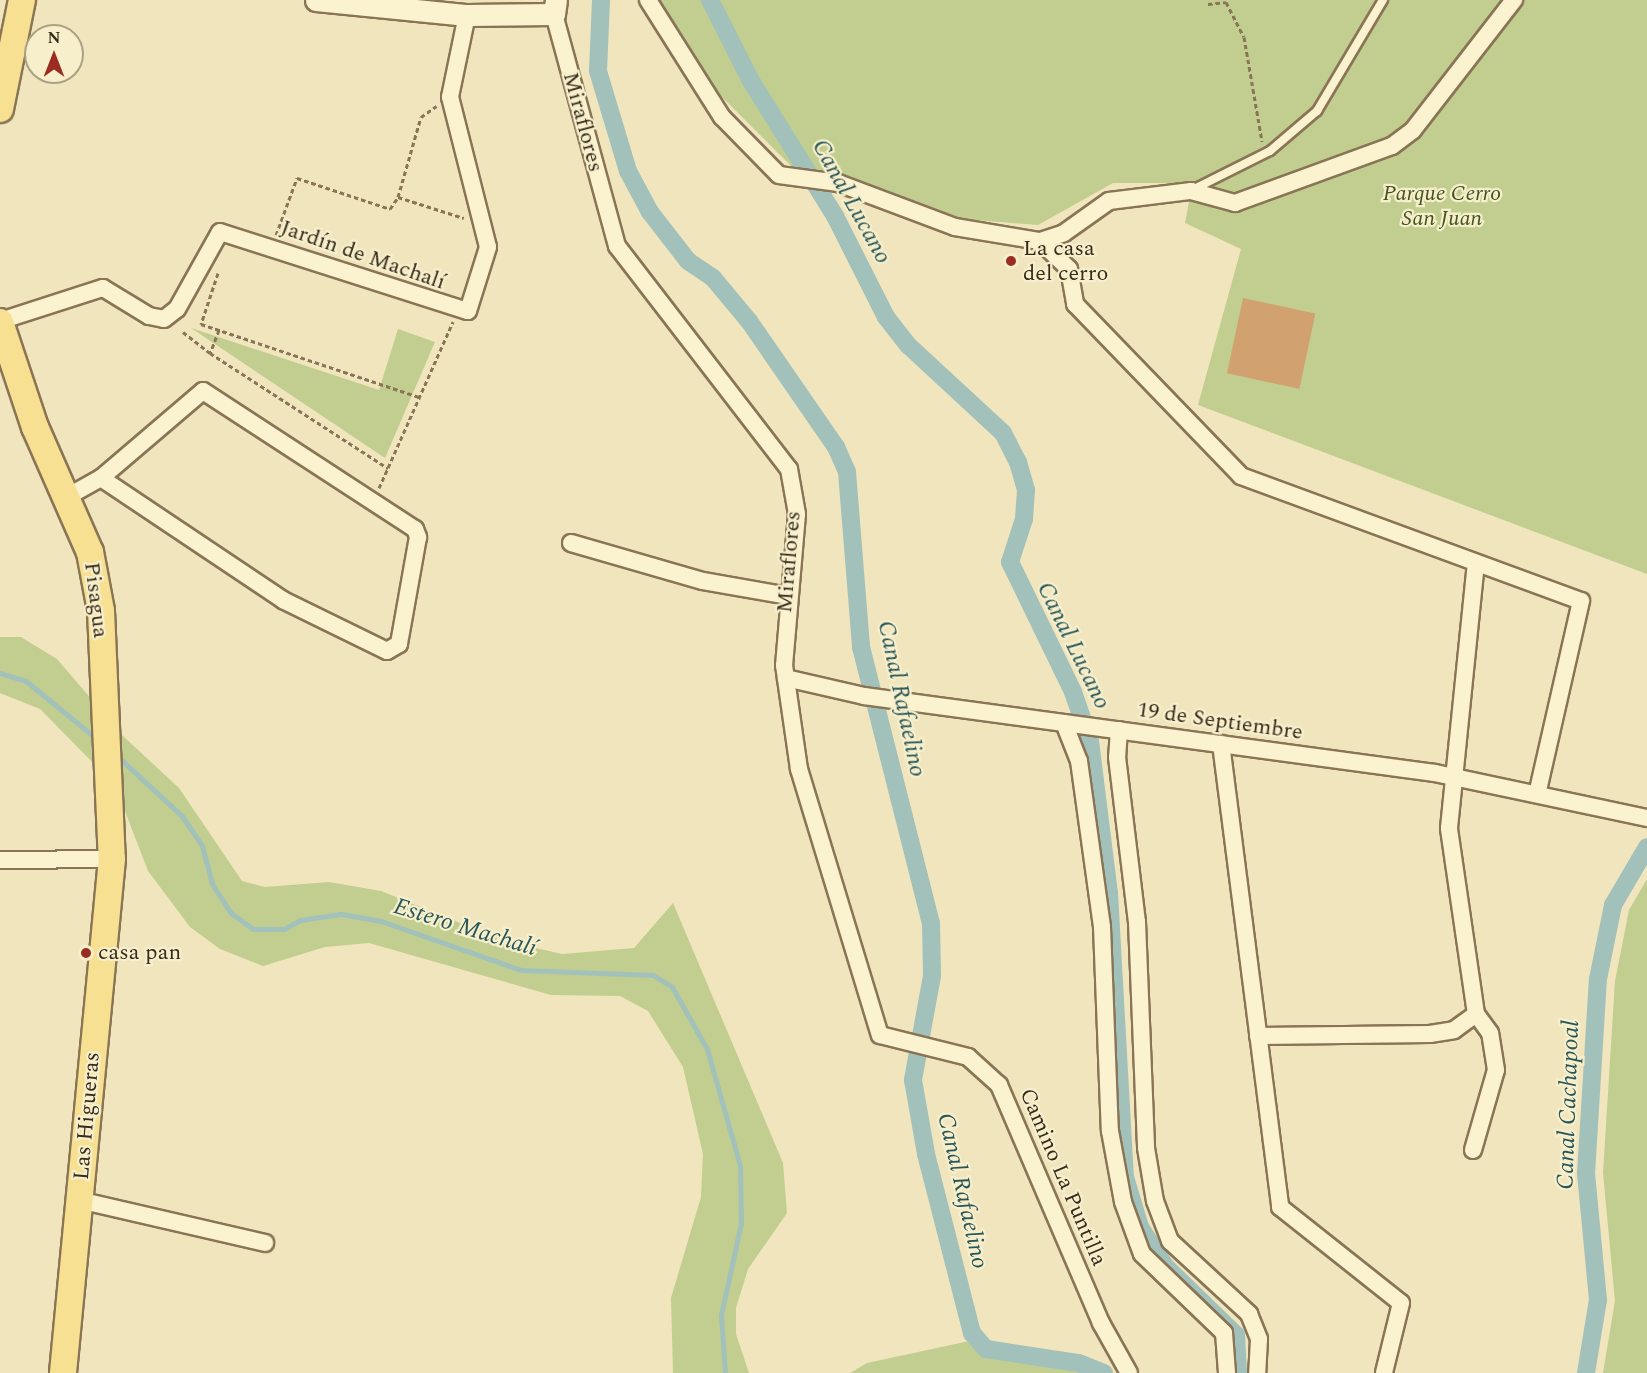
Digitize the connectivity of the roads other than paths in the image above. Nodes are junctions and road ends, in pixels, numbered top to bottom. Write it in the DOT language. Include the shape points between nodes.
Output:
graph roads {
  1 [pos="22,0"];
  2 [pos="316,0"];
  3 [pos="648,0"];
  4 [pos="1383,0"];
  5 [pos="1514,0"];
  6 [pos="555,7"];
  7 [pos="467,15"];
  8 [pos="0,109"];
  9 [pos="1191,191"];
  10 [pos="1040,241"];
  11 [pos="0,321"];
  12 [pos="4,349"];
  13 [pos="101,478"];
  14 [pos="65,498"];
  15 [pos="571,543"];
  16 [pos="1476,563"];
  17 [pos="788,596"];
  18 [pos="786,678"];
  19 [pos="1069,724"];
  20 [pos="1119,730"];
  21 [pos="1221,744"];
  22 [pos="1455,777"];
  23 [pos="1537,794"];
  24 [pos="1647,818"];
  25 [pos="112,859"];
  26 [pos="0,860"];
  27 [pos="1476,1014"];
  28 [pos="880,1035"];
  29 [pos="1258,1036"];
  30 [pos="1473,1150"];
  31 [pos="79,1200"];
  32 [pos="265,1243"];
  33 [pos="63,1373"];
  34 [pos="1129,1373"];
  35 [pos="1227,1373"];
  36 [pos="1257,1373"];
  37 [pos="1384,1373"];
  1 -- 8 [label="main road"];
  2 -- 7 [label="street"];
  3 -- 10 [label="street" via="722,117 779,175 798,181 824,179 955,227"];
  4 -- 9 [label="lane" via="1317,111 1263,154"];
  5 -- 9 [label="street" via="1413,130 1392,146 1235,203"];
  6 -- 7 [label="street"];
  6 -- 17 [label="street, Miraflores" via="617,246 789,470 797,514"];
  7 -- 11 [label="street, Jardín de Machalí" via="450,97 483,224 485,264 473,304 458,312 220,232 177,309 164,319 149,316 103,288"];
  9 -- 10 [label="street" via="1109,201 1064,233"];
  10 -- 16 [label="street" via="1069,269 1075,304 1241,476"];
  11 -- 12 [label="main road, Pisagua"];
  12 -- 14 [label="main road, Pisagua"];
  13 -- 13 [label="street" via="283,600 387,651 399,644 418,537 415,529 203,391"];
  13 -- 14 [label="street"];
  14 -- 25 [label="main road, Pisagua" via="98,577"];
  15 -- 17 [label="street" via="703,581"];
  16 -- 22 [label="street"];
  16 -- 23 [label="street" via="1581,601"];
  17 -- 18 [label="street, Miraflores"];
  18 -- 19 [label="street, 19 de Septiembre" via="864,696"];
  18 -- 28 [label="street, Miraflores" via="799,769"];
  19 -- 20 [label="street, 19 de Septiembre"];
  19 -- 35 [label="street" via="1079,761 1102,927 1110,1131 1123,1202 1142,1254 1224,1333"];
  20 -- 21 [label="street, 19 de Septiembre"];
  20 -- 36 [label="street" via="1117,757 1137,922 1146,1148 1155,1201 1170,1241 1249,1314 1259,1339"];
  21 -- 22 [label="street, 19 de Septiembre"];
  21 -- 29 [label="street"];
  22 -- 23 [label="street, 19 de Septiembre"];
  22 -- 27 [label="street" via="1451,848"];
  23 -- 24 [label="street, 19 de Septiembre"];
  25 -- 26 [label="street"];
  25 -- 31 [label="main road, Las Higueras"];
  27 -- 29 [label="street" via="1454,1030 1430,1034"];
  27 -- 30 [label="street" via="1490,1033 1497,1070"];
  28 -- 34 [label="street, Camino La Puntilla" via="927,1044 968,1058 999,1085 1101,1323"];
  29 -- 37 [label="street" via="1280,1206 1401,1304"];
  31 -- 32 [label="street"];
  31 -- 33 [label="main road, Las Higueras"];
}
